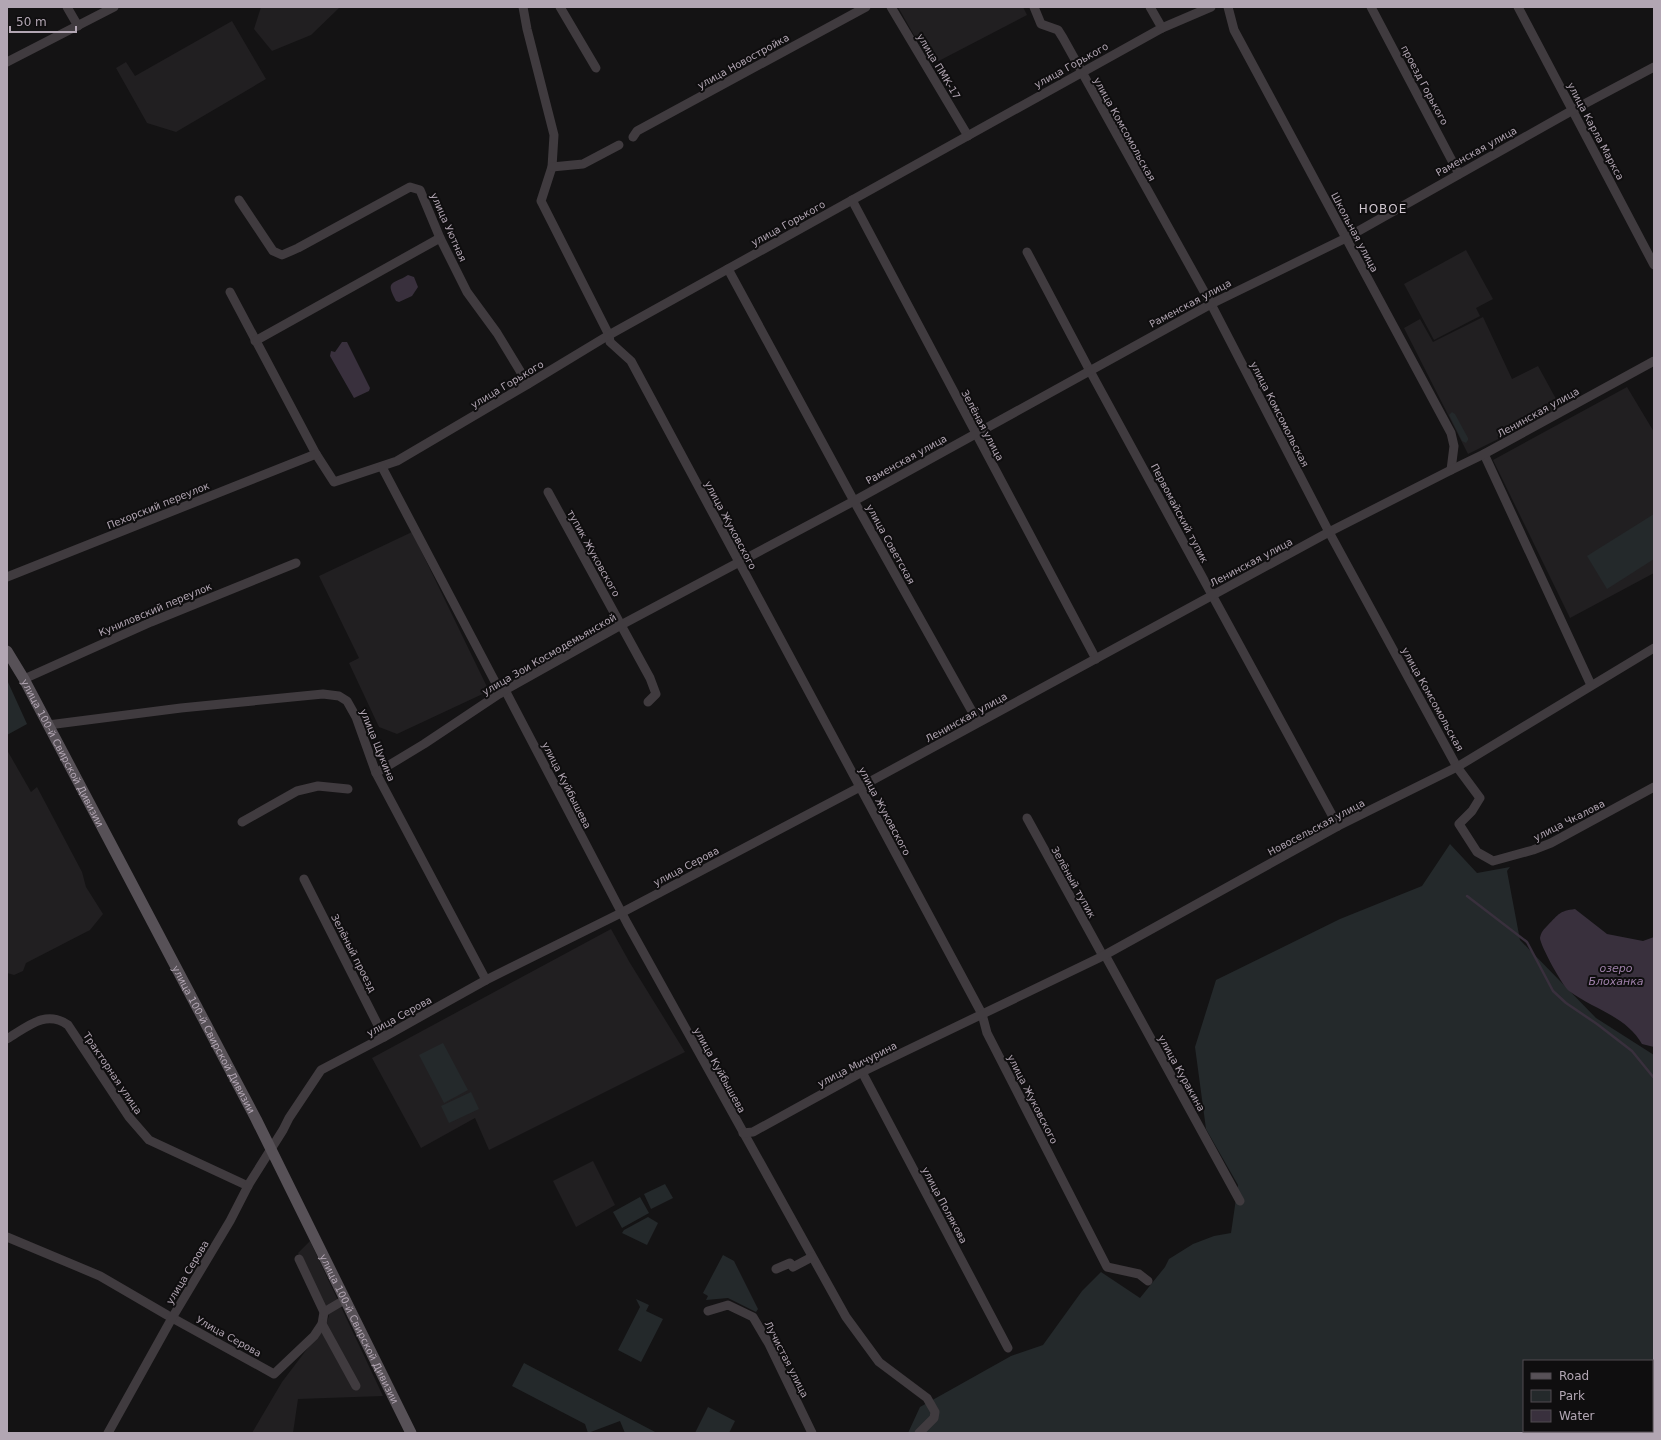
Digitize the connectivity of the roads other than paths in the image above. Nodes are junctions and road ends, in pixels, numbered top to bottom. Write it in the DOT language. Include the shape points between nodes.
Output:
graph roads {
  1 [pos="67,7"];
  2 [pos="114,7"];
  3 [pos="523,7"];
  4 [pos="560,7"];
  5 [pos="866,7"];
  6 [pos="891,7"];
  7 [pos="1034,7"];
  8 [pos="1150,7"];
  9 [pos="1211,7"];
  10 [pos="1228,7"];
  11 [pos="1371,7"];
  12 [pos="1518,7"];
  13 [pos="78,26"];
  14 [pos="1162,28"];
  15 [pos="7,62"];
  16 [pos="1654,67"];
  17 [pos="596,68"];
  18 [pos="1081,72"];
  19 [pos="1573,110"];
  20 [pos="968,136"];
  21 [pos="633,137"];
  22 [pos="619,145"];
  23 [pos="552,167"];
  24 [pos="1459,174"];
  25 [pos="239,200"];
  26 [pos="852,200"];
  27 [pos="440,238"];
  28 [pos="1346,238"];
  29 [pos="1027,252"];
  30 [pos="1654,265"];
  31 [pos="728,269"];
  32 [pos="230,292"];
  33 [pos="1211,304"];
  34 [pos="609,335"];
  35 [pos="255,341"];
  36 [pos="1654,361"];
  37 [pos="1090,371"];
  38 [pos="528,384"];
  39 [pos="975,434"];
  40 [pos="316,454"];
  41 [pos="1484,454"];
  42 [pos="382,467"];
  43 [pos="1451,470"];
  44 [pos="548,492"];
  45 [pos="854,501"];
  46 [pos="1329,532"];
  47 [pos="739,562"];
  48 [pos="296,563"];
  49 [pos="7,577"];
  50 [pos="1212,596"];
  51 [pos="621,625"];
  52 [pos="1654,648"];
  53 [pos="7,650"];
  54 [pos="1096,659"];
  55 [pos="24,679"];
  56 [pos="1591,685"];
  57 [pos="503,691"];
  58 [pos="648,702"];
  59 [pos="978,722"];
  60 [pos="48,725"];
  61 [pos="1457,767"];
  62 [pos="376,772"];
  63 [pos="860,787"];
  64 [pos="1654,787"];
  65 [pos="348,789"];
  66 [pos="1027,818"];
  67 [pos="242,822"];
  68 [pos="1338,826"];
  69 [pos="304,879"];
  70 [pos="621,913"];
  71 [pos="1104,955"];
  72 [pos="486,980"];
  73 [pos="982,1014"];
  74 [pos="384,1037"];
  75 [pos="7,1039"];
  76 [pos="862,1072"];
  77 [pos="743,1133"];
  78 [pos="271,1148"];
  79 [pos="248,1186"];
  80 [pos="1240,1201"];
  81 [pos="7,1237"];
  82 [pos="812,1257"];
  83 [pos="299,1258"];
  84 [pos="776,1269"];
  85 [pos="1148,1281"];
  86 [pos="346,1299"];
  87 [pos="708,1311"];
  88 [pos="324,1312"];
  89 [pos="172,1318"];
  90 [pos="322,1324"];
  91 [pos="1008,1348"];
  92 [pos="356,1386"];
  93 [pos="108,1433"];
  94 [pos="411,1433"];
  95 [pos="812,1433"];
  96 [pos="919,1433"];
  1 -- 13 [label="street"];
  2 -- 13 [label="street"];
  3 -- 23 [label="street, улица Жуковского" via="554,135"];
  4 -- 17 [label="street"];
  5 -- 21 [label="street, улица Новостройка" via="637,131"];
  6 -- 20 [label="street, улица ПМК-17"];
  7 -- 18 [label="street" via="1041,24 1058,30"];
  8 -- 14 [label="street"];
  9 -- 14 [label="street, улица Горького"];
  10 -- 28 [label="street, Школьная улица" via="1234,30"];
  11 -- 24 [label="street, проезд Горького"];
  12 -- 19 [label="street, улица Карла Маркса"];
  13 -- 15 [label="street"];
  14 -- 18 [label="street, улица Горького"];
  16 -- 19 [label="street, Раменская улица"];
  18 -- 20 [label="street, улица Горького"];
  18 -- 33 [label="street, улица Комсомольская"];
  19 -- 24 [label="street, Раменская улица"];
  19 -- 30 [label="street, улица Карла Маркса"];
  20 -- 26 [label="street, улица Горького"];
  22 -- 23 [label="street" via="583,164"];
  23 -- 34 [label="street, улица Жуковского" via="541,201"];
  24 -- 28 [label="street, Раменская улица"];
  25 -- 27 [label="street, улица Уютная" via="273,251 282,255 410,187 420,190"];
  26 -- 31 [label="street, улица Горького"];
  26 -- 39 [label="street, Зелёная улица"];
  27 -- 35 [label="street"];
  27 -- 38 [label="street, улица Уютная" via="468,292"];
  28 -- 33 [label="street, Раменская улица"];
  28 -- 43 [label="street, Школьная улица" via="1451,433 1454,446"];
  29 -- 37 [label="street, Первомайский тупик"];
  31 -- 34 [label="street, улица Горького"];
  31 -- 45 [label="street, улица Советская"];
  32 -- 35 [label="street"];
  33 -- 37 [label="street, Раменская улица"];
  33 -- 46 [label="street, улица Комсомольская"];
  34 -- 38 [label="street, улица Горького"];
  34 -- 47 [label="street, улица Жуковского" via="610,342 631,361"];
  35 -- 40 [label="street"];
  36 -- 41 [label="street, Ленинская улица"];
  37 -- 39 [label="street, Раменская улица"];
  37 -- 50 [label="street, Первомайский тупик"];
  38 -- 42 [label="street, улица Горького" via="397,461"];
  39 -- 45 [label="street, Раменская улица"];
  39 -- 54 [label="street, Зелёная улица"];
  40 -- 42 [label="street, улица Горького" via="334,482"];
  40 -- 49 [label="street, Пехорский переулок"];
  41 -- 43 [label="street, Ленинская улица"];
  41 -- 56 [label="street"];
  42 -- 57 [label="street"];
  43 -- 46 [label="street, Ленинская улица"];
  44 -- 51 [label="street, тупик Жуковского"];
  45 -- 47 [label="street, Раменская улица"];
  45 -- 59 [label="street, улица Советская"];
  46 -- 50 [label="street, Ленинская улица"];
  46 -- 61 [label="street, улица Комсомольская"];
  47 -- 51 [label="street, улица Зои Космодемьянской"];
  47 -- 63 [label="street, улица Жуковского"];
  48 -- 55 [label="street, Куниловский переулок" via="151,622"];
  50 -- 54 [label="street, Ленинская улица"];
  50 -- 68 [label="street, Первомайский тупик"];
  51 -- 57 [label="street, улица Зои Космодемьянской"];
  51 -- 58 [label="street, тупик Жуковского" via="656,694"];
  52 -- 56 [label="street, Новосельская улица"];
  53 -- 55 [label="main road, улица 100-й Свирской Дивизии"];
  54 -- 59 [label="street, Ленинская улица"];
  55 -- 60 [label="main road, улица 100-й Свирской Дивизии"];
  56 -- 61 [label="street, Новосельская улица"];
  57 -- 62 [label="street, улица Зои Космодемьянской" via="424,744"];
  57 -- 70 [label="street, улица Куйбышева"];
  59 -- 63 [label="street, Ленинская улица"];
  60 -- 62 [label="street, улица Щукина" via="181,708 323,694 339,696 347,702 356,717"];
  60 -- 78 [label="main road, улица 100-й Свирской Дивизии"];
  61 -- 64 [label="street, улица Чкалова" via="1480,798 1459,824 1477,852 1493,861 1551,843"];
  61 -- 68 [label="street, Новосельская улица"];
  62 -- 72 [label="street, улица Щукина"];
  63 -- 70 [label="street, улица Серова"];
  63 -- 73 [label="street, улица Жуковского"];
  65 -- 67 [label="street" via="318,786 297,791"];
  66 -- 71 [label="street, Зелёный тупик"];
  68 -- 71 [label="street, Новосельская улица"];
  69 -- 74 [label="street, Зелёный проезд"];
  70 -- 72 [label="street, улица Серова"];
  70 -- 77 [label="street, улица Куйбышева"];
  71 -- 73 [label="street, Новосельская улица"];
  71 -- 80 [label="street, улица Куракина"];
  72 -- 74 [label="street, улица Серова"];
  73 -- 76 [label="street, улица Мичурина"];
  73 -- 85 [label="street, улица Жуковского" via="987,1033 1107,1267 1139,1274"];
  74 -- 78 [label="street, улица Серова" via="321,1070"];
  75 -- 79 [label="street, Тракторная улица" via="45,1018 61,1020 68,1026 128,1117 149,1140"];
  76 -- 77 [label="street, улица Мичурина" via="753,1132"];
  76 -- 91 [label="street, улица Полякова"];
  77 -- 82 [label="street, улица Куйбышева"];
  78 -- 79 [label="street, улица Серова"];
  78 -- 86 [label="main road, улица 100-й Свирской Дивизии"];
  79 -- 89 [label="street, улица Серова"];
  81 -- 89 [label="street" via="100,1276"];
  82 -- 84 [label="street" via="793,1267 790,1263"];
  82 -- 96 [label="street, улица Куйбышева" via="846,1317 879,1362 927,1398 935,1412 934,1418"];
  83 -- 88 [label="street"];
  86 -- 88 [label="street"];
  86 -- 94 [label="main road, улица 100-й Свирской Дивизии"];
  87 -- 95 [label="street, Лучистая улица" via="728,1305 753,1317"];
  88 -- 90 [label="street"];
  89 -- 90 [label="street, Улица Серова" via="274,1374 314,1336"];
  89 -- 93 [label="street, улица Серова"];
  90 -- 92 [label="street"];
}
